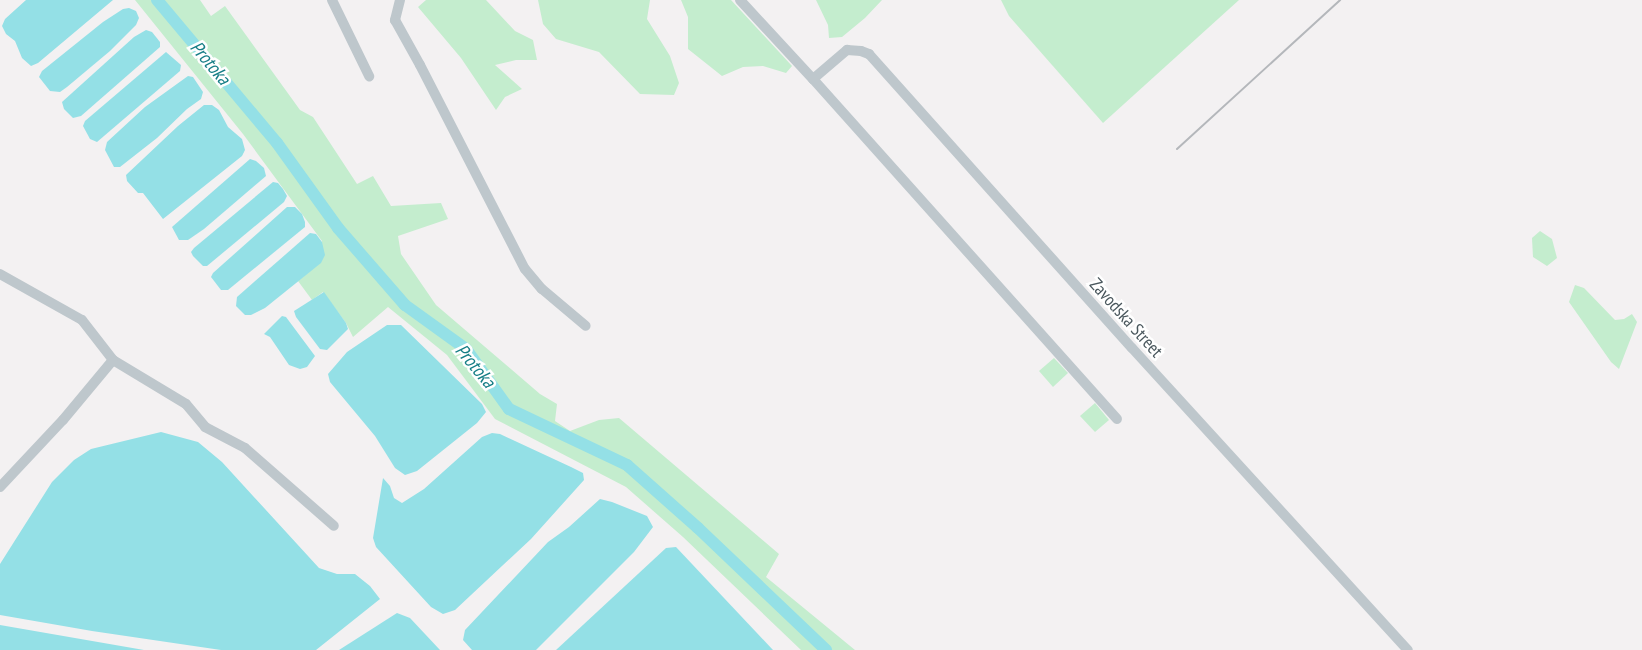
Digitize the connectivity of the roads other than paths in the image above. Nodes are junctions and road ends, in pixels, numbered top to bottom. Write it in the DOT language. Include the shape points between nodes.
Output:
graph roads {
  1 [pos="332,0"];
  2 [pos="400,0"];
  3 [pos="740,0"];
  4 [pos="368,76"];
  5 [pos="813,80"];
  6 [pos="0,274"];
  7 [pos="586,326"];
  8 [pos="113,360"];
  9 [pos="1117,419"];
  10 [pos="0,487"];
  11 [pos="334,526"];
  12 [pos="1408,650"];
  1 -- 4 [label="street"];
  2 -- 7 [label="street" via="395,20 525,268 542,289"];
  3 -- 5 [label="street"];
  5 -- 9 [label="street"];
  5 -- 12 [label="street, Zavodska Street" via="847,50 861,50 869,54"];
  6 -- 8 [label="street" via="82,320"];
  8 -- 10 [label="street"];
  8 -- 11 [label="street" via="186,404 205,426 245,448"];
}
